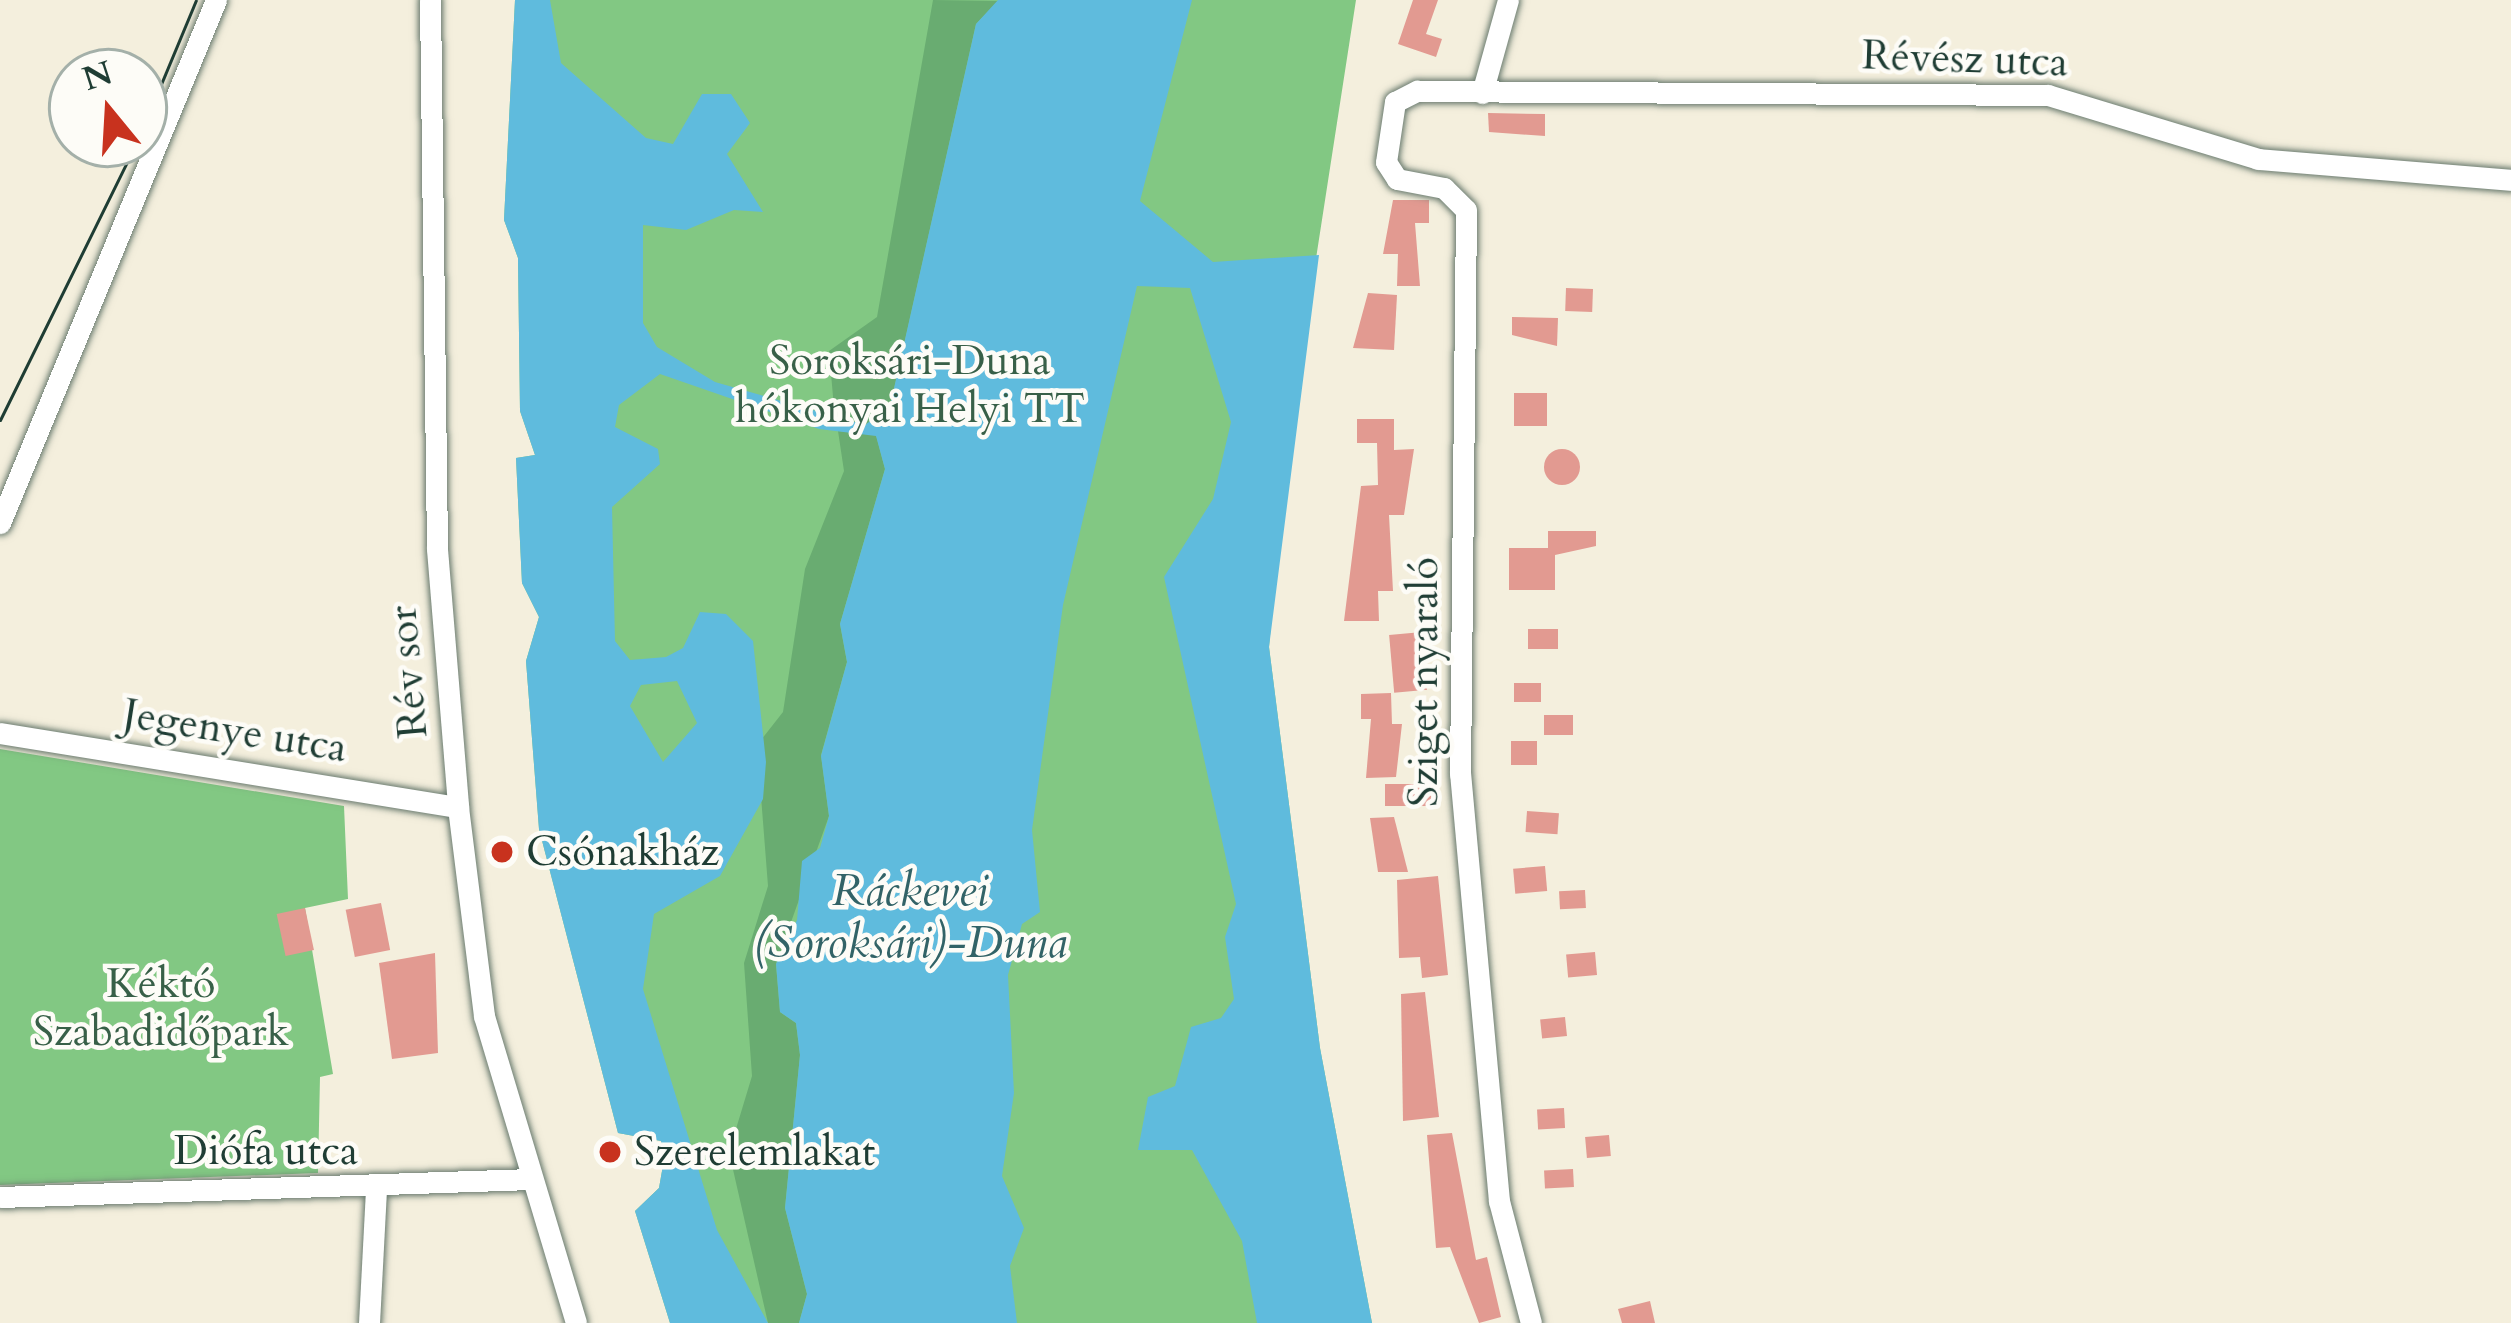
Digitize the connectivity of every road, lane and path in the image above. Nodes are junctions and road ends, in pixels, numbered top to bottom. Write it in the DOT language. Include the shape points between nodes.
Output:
graph roads {
  1 [pos="216,0"];
  2 [pos="430,0"];
  3 [pos="1508,0"];
  4 [pos="1482,93"];
  5 [pos="1405,95"];
  6 [pos="2511,180"];
  7 [pos="0,523"];
  8 [pos="0,733"];
  9 [pos="458,807"];
  10 [pos="532,1179"];
  11 [pos="376,1189"];
  12 [pos="0,1197"];
  13 [pos="369,1323"];
  14 [pos="576,1323"];
  15 [pos="1531,1323"];
  1 -- 7 [label="street"];
  2 -- 9 [label="street, Rév sor" via="437,549"];
  3 -- 4 [label="street"];
  4 -- 5 [label="street, Révész utca"];
  4 -- 6 [label="street, Révész utca" via="2048,95 2258,160"];
  5 -- 15 [label="street, Sziget nyaraló" via="1386,162 1397,179 1444,188 1466,210 1460,774 1499,1201"];
  8 -- 9 [label="street, Jegenye utca"];
  9 -- 10 [label="street, Rév sor" via="484,1016"];
  10 -- 11 [label="street, Diófa utca"];
  10 -- 14 [label="street, Rév sor"];
  11 -- 12 [label="street, Diófa utca"];
  11 -- 13 [label="street"];
}
